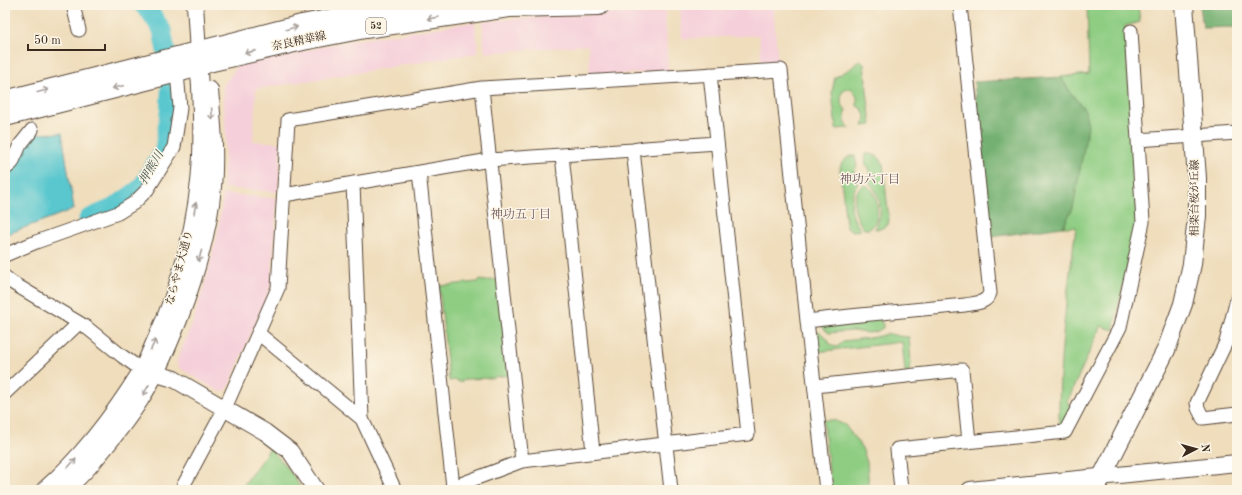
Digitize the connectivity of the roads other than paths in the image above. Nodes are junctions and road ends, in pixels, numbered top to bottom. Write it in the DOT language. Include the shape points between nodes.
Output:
graph roads {
  1 [pos="73,5"];
  2 [pos="195,5"];
  3 [pos="205,5"];
  4 [pos="429,5"];
  5 [pos="588,5"];
  6 [pos="960,5"];
  7 [pos="1184,5"];
  8 [pos="79,30"];
  9 [pos="1131,31"];
  10 [pos="203,57"];
  11 [pos="167,68"];
  12 [pos="710,74"];
  13 [pos="482,88"];
  14 [pos="5,101"];
  15 [pos="5,116"];
  16 [pos="32,130"];
  17 [pos="1237,133"];
  18 [pos="1194,137"];
  19 [pos="1138,140"];
  20 [pos="717,143"];
  21 [pos="633,150"];
  22 [pos="562,155"];
  23 [pos="490,160"];
  24 [pos="5,169"];
  25 [pos="419,172"];
  26 [pos="353,183"];
  27 [pos="284,195"];
  28 [pos="5,254"];
  29 [pos="7,283"];
  30 [pos="1237,299"];
  31 [pos="807,321"];
  32 [pos="79,323"];
  33 [pos="258,334"];
  34 [pos="1232,341"];
  35 [pos="149,371"];
  36 [pos="815,386"];
  37 [pos="5,393"];
  38 [pos="225,408"];
  39 [pos="1237,414"];
  40 [pos="362,419"];
  41 [pos="969,442"];
  42 [pos="666,444"];
  43 [pos="593,452"];
  44 [pos="522,461"];
  45 [pos="1237,463"];
  46 [pos="1098,483"];
  47 [pos="451,489"];
  48 [pos="44,490"];
  49 [pos="66,490"];
  50 [pos="181,490"];
  51 [pos="316,490"];
  52 [pos="395,490"];
  53 [pos="671,490"];
  54 [pos="826,490"];
  55 [pos="901,490"];
  56 [pos="970,490"];
  1 -- 8 [label="street"];
  2 -- 10 [label="street, ならやま大通り"];
  3 -- 10 [label="street, ならやま大通り"];
  10 -- 4 [label="main road, 奈良精華線 / 52, one-way" via="302,25"];
  5 -- 10 [label="main road, 奈良精華線 / 52, one-way" via="509,7 365,28"];
  6 -- 31 [label="street" via="989,297 984,302 965,305"];
  7 -- 18 [label="main road, 相楽台桜が丘線"];
  9 -- 19 [label="street"];
  10 -- 11 [label="main road, 奈良精華線 / 52"];
  10 -- 35 [label="street, ならやま大通り" via="214,135 214,175 210,212 188,295 169,345"];
  14 -- 11 [label="main road, 奈良精華線 / 52, one-way"];
  11 -- 15 [label="main road, 奈良精華線 / 52, one-way"];
  11 -- 28 [label="street" via="180,108 174,146 147,190 134,203 118,213"];
  12 -- 13 [label="street"];
  12 -- 20 [label="street"];
  12 -- 31 [label="street" via="781,70"];
  13 -- 23 [label="street"];
  13 -- 27 [label="street" via="288,120"];
  16 -- 24 [label="street" via="20,145 12,163"];
  17 -- 18 [label="street"];
  18 -- 19 [label="street"];
  18 -- 46 [label="main road, 相楽台桜が丘線" via="1197,216 1192,264 1183,304 1166,350"];
  19 -- 41 [label="street" via="1143,222 1120,327 1065,432"];
  20 -- 21 [label="street"];
  20 -- 42 [label="street" via="748,434"];
  21 -- 22 [label="street"];
  21 -- 42 [label="street"];
  22 -- 23 [label="street"];
  22 -- 43 [label="street"];
  23 -- 25 [label="street"];
  23 -- 44 [label="street"];
  25 -- 26 [label="street"];
  25 -- 47 [label="street"];
  26 -- 27 [label="street"];
  26 -- 40 [label="street"];
  27 -- 33 [label="street" via="278,288"];
  29 -- 32 [label="street"];
  30 -- 34 [label="street"];
  31 -- 36 [label="street"];
  32 -- 35 [label="street" via="122,356"];
  32 -- 37 [label="street"];
  33 -- 38 [label="street"];
  33 -- 40 [label="street"];
  34 -- 39 [label="street" via="1197,403 1203,418"];
  35 -- 38 [label="street" via="174,379"];
  48 -- 35 [label="street, ならやま大通り, one-way" via="77,458"];
  35 -- 49 [label="street, ならやま大通り, one-way" via="141,398 120,429 93,463"];
  36 -- 41 [label="street" via="962,370"];
  36 -- 54 [label="street"];
  38 -- 50 [label="street"];
  38 -- 51 [label="street" via="265,432 290,451"];
  40 -- 52 [label="street"];
  41 -- 55 [label="street" via="897,449"];
  42 -- 43 [label="street"];
  42 -- 53 [label="street"];
  43 -- 44 [label="street"];
  44 -- 47 [label="street"];
  45 -- 46 [label="street"];
  46 -- 56 [label="street"];
}
